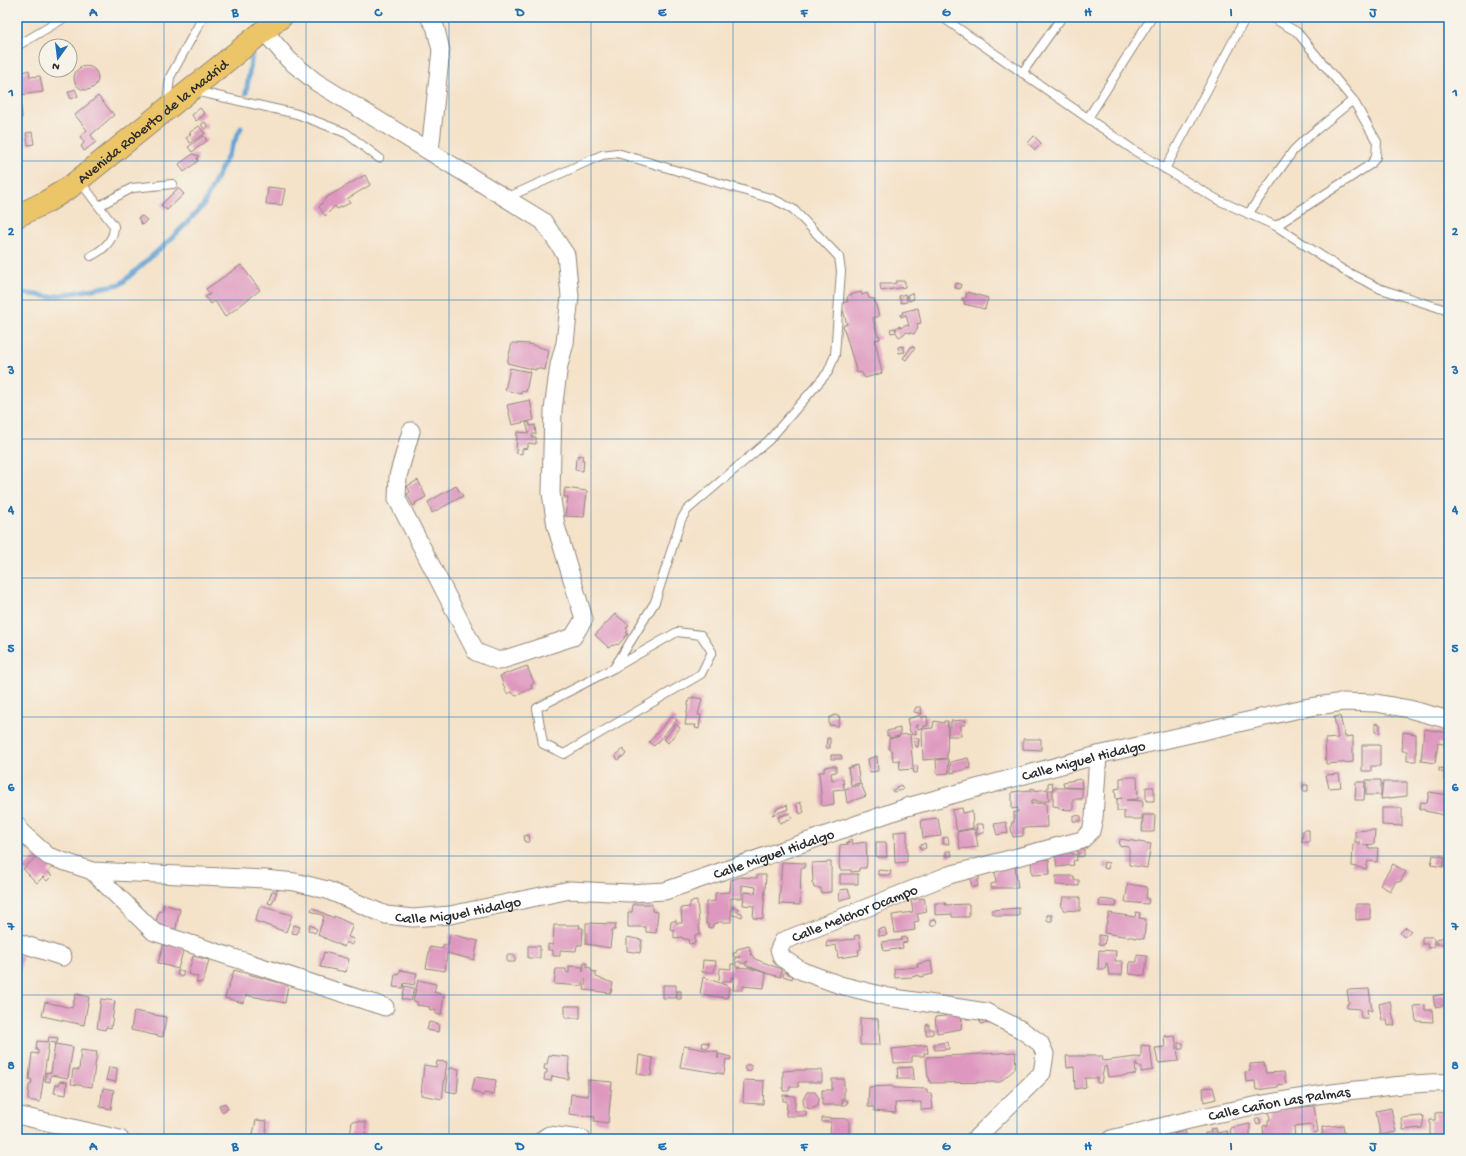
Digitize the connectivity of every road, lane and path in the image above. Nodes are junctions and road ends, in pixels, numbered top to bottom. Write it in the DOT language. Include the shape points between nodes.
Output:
graph roads {
  1 [pos="66,17"];
  2 [pos="202,17"];
  3 [pos="281,17"];
  4 [pos="429,17"];
  5 [pos="942,17"];
  6 [pos="1062,17"];
  7 [pos="1152,17"];
  8 [pos="1246,17"];
  9 [pos="1271,17"];
  10 [pos="954,20"];
  11 [pos="264,31"];
  12 [pos="17,46"];
  13 [pos="1022,73"];
  14 [pos="190,90"];
  15 [pos="1353,100"];
  16 [pos="166,110"];
  17 [pos="1088,118"];
  18 [pos="430,151"];
  19 [pos="379,158"];
  20 [pos="1165,169"];
  21 [pos="79,179"];
  22 [pos="173,184"];
  23 [pos="506,198"];
  24 [pos="99,206"];
  25 [pos="1248,214"];
  26 [pos="17,216"];
  27 [pos="1276,226"];
  28 [pos="91,256"];
  29 [pos="1449,311"];
  30 [pos="411,431"];
  31 [pos="614,668"];
  32 [pos="1449,720"];
  33 [pos="1098,755"];
  34 [pos="17,825"];
  35 [pos="92,871"];
  36 [pos="17,942"];
  37 [pos="63,957"];
  38 [pos="386,1007"];
  39 [pos="1449,1083"];
  40 [pos="17,1115"];
  41 [pos="120,1139"];
  42 [pos="543,1139"];
  43 [pos="582,1139"];
  44 [pos="975,1139"];
  45 [pos="1111,1139"];
  1 -- 12 [label="lane"];
  2 -- 16 [label="lane" via="170,77"];
  3 -- 11 [label="main road, Avenida Roberto de la Madrid"];
  4 -- 18 [label="street" via="435,26 441,50"];
  5 -- 10 [label="lane"];
  6 -- 13 [label="lane"];
  7 -- 17 [label="lane"];
  8 -- 20 [label="lane"];
  9 -- 15 [label="lane" via="1297,32"];
  10 -- 13 [label="lane"];
  11 -- 14 [label="main road, Avenida Roberto de la Madrid"];
  11 -- 18 [label="street" via="289,60 316,82"];
  13 -- 17 [label="lane"];
  14 -- 16 [label="main road, Avenida Roberto de la Madrid"];
  14 -- 19 [label="lane" via="297,114 346,133"];
  15 -- 25 [label="lane" via="1293,151"];
  15 -- 27 [label="lane" via="1377,142 1376,157 1371,164"];
  16 -- 21 [label="main road, Avenida Roberto de la Madrid"];
  17 -- 20 [label="lane"];
  18 -- 23 [label="street"];
  20 -- 25 [label="lane"];
  21 -- 24 [label="lane"];
  21 -- 26 [label="main road, Avenida Roberto de la Madrid" via="46,202"];
  22 -- 24 [label="lane" via="132,188"];
  23 -- 30 [label="street" via="543,221 566,255 570,296 553,410 551,493 556,526 584,619 572,637 498,661 476,652 397,499 398,476"];
  23 -- 31 [label="lane" via="602,155 617,153 773,199 793,209 838,257 841,271 835,355 828,372 769,440 687,510 681,520 655,602"];
  24 -- 28 [label="lane" via="114,226 114,231 105,249"];
  25 -- 27 [label="lane"];
  27 -- 29 [label="lane" via="1343,270 1381,289"];
  31 -- 31 [label="lane" via="537,708 543,744 564,754 702,674 712,652 701,635 677,632"];
  32 -- 33 [label="street, Calle Miguel Hidalgo" via="1376,703 1343,702 1304,708"];
  33 -- 35 [label="street, Calle Miguel Hidalgo" via="907,807 666,891 629,893 570,890 450,915 413,918 386,914 327,890 295,882"];
  33 -- 44 [label="street, Calle Melchor Ocampo" via="1094,818 1091,831 1082,840 949,875 783,941 778,949 782,958 802,971 840,985 888,997 986,1012 1020,1029 1040,1043 1045,1054 1042,1072"];
  34 -- 35 [label="street, Calle Miguel Hidalgo" via="20,831 48,856"];
  35 -- 38 [label="street, Calle Miguel Hidalgo" via="154,932"];
  36 -- 37 [label="street"];
  39 -- 45 [label="street, Calle Cañon Las Palmas" via="1432,1082 1290,1098"];
  40 -- 41 [label="street"];
  42 -- 43 [label="street" via="549,1135"];
}
